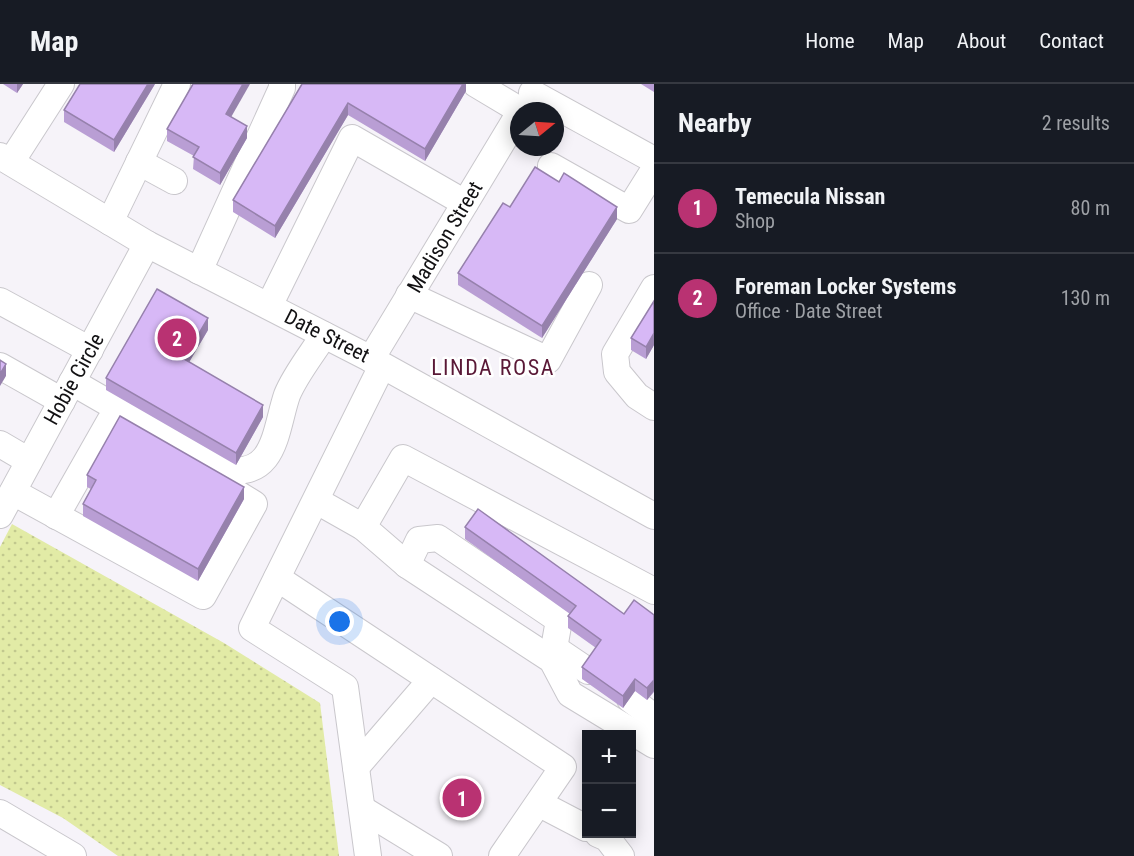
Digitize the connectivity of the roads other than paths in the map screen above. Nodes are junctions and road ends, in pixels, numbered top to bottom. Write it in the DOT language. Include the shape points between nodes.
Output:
graph roads {
  1 [pos="61,84"];
  2 [pos="177,84"];
  3 [pos="282,84"];
  4 [pos="476,84"];
  5 [pos="523,102"];
  6 [pos="564,120"];
  7 [pos="510,129"];
  8 [pos="5,159"];
  9 [pos="654,160"];
  10 [pos="139,162"];
  11 [pos="551,166"];
  12 [pos="654,170"];
  13 [pos="174,181"];
  14 [pos="465,203"];
  15 [pos="110,222"];
  16 [pos="147,244"];
  17 [pos="199,271"];
  18 [pos="588,285"];
  19 [pos="654,288"];
  20 [pos="410,296"];
  21 [pos="0,301"];
  22 [pos="269,306"];
  23 [pos="324,335"];
  24 [pos="90,350"];
  25 [pos="377,362"];
  26 [pos="0,366"];
  27 [pos="67,392"];
  28 [pos="654,407"];
  29 [pos="110,414"];
  30 [pos="0,444"];
  31 [pos="29,461"];
  32 [pos="13,492"];
  33 [pos="317,501"];
  34 [pos="0,515"];
  35 [pos="56,516"];
  36 [pos="654,516"];
  37 [pos="363,527"];
  38 [pos="407,565"];
  39 [pos="277,578"];
  40 [pos="654,591"];
  41 [pos="553,654"];
  42 [pos="588,671"];
  43 [pos="431,680"];
  44 [pos="630,699"];
  45 [pos="654,717"];
  46 [pos="654,746"];
  47 [pos="356,767"];
  48 [pos="540,804"];
  49 [pos="362,809"];
  50 [pos="0,813"];
  51 [pos="582,826"];
  52 [pos="607,838"];
  53 [pos="73,856"];
  54 [pos="368,856"];
  55 [pos="439,856"];
  56 [pos="502,856"];
  57 [pos="621,856"];
  1 -- 8 [label="street"];
  2 -- 10 [label="street"];
  3 -- 17 [label="street"];
  4 -- 5 [label="street"];
  6 -- 9 [label="street"];
  7 -- 14 [label="street, Madison Street"];
  8 -- 15 [label="street, Date Street"];
  10 -- 13 [label="street"];
  10 -- 15 [label="street"];
  11 -- 12 [label="street" via="629,210"];
  14 -- 20 [label="street, Madison Street"];
  14 -- 22 [label="street" via="352,138"];
  15 -- 16 [label="street, Date Street"];
  16 -- 17 [label="street, Date Street"];
  16 -- 24 [label="street, Hobie Circle"];
  17 -- 22 [label="street, Date Street"];
  18 -- 20 [label="street" via="548,360"];
  19 -- 28 [label="street" via="615,354 617,372 638,396"];
  20 -- 25 [label="street, Madison Street"];
  21 -- 24 [label="street"];
  22 -- 23 [label="street, Date Street"];
  23 -- 25 [label="street, Date Street"];
  23 -- 29 [label="street" via="287,394 276,440 265,458 252,468 237,472 223,469"];
  24 -- 27 [label="street, Hobie Circle"];
  25 -- 33 [label="street, Madison Street"];
  25 -- 36 [label="street, Date Street"];
  26 -- 27 [label="street"];
  27 -- 29 [label="street"];
  27 -- 31 [label="street, Hobie Circle"];
  29 -- 35 [label="street"];
  29 -- 35 [label="street" via="112,421 254,503 206,593 201,595"];
  30 -- 31 [label="street"];
  31 -- 32 [label="street, Hobie Circle"];
  32 -- 34 [label="street, Hobie Circle"];
  32 -- 35 [label="street"];
  33 -- 37 [label="street"];
  33 -- 39 [label="street, Madison Street"];
  37 -- 38 [label="street"];
  37 -- 40 [label="street" via="403,458"];
  38 -- 41 [label="street"];
  38 -- 41 [label="street" via="419,540 438,538 559,620"];
  39 -- 43 [label="street"];
  39 -- 47 [label="street, Madison Street" via="252,628 345,687"];
  41 -- 42 [label="street"];
  41 -- 46 [label="street" via="570,694"];
  43 -- 47 [label="street"];
  43 -- 48 [label="street" via="563,767"];
  44 -- 45 [label="street"];
  47 -- 49 [label="street"];
  48 -- 51 [label="street"];
  48 -- 56 [label="street"];
  49 -- 54 [label="street"];
  49 -- 55 [label="street"];
  50 -- 53 [label="street"];
  52 -- 57 [label="street"];
}
